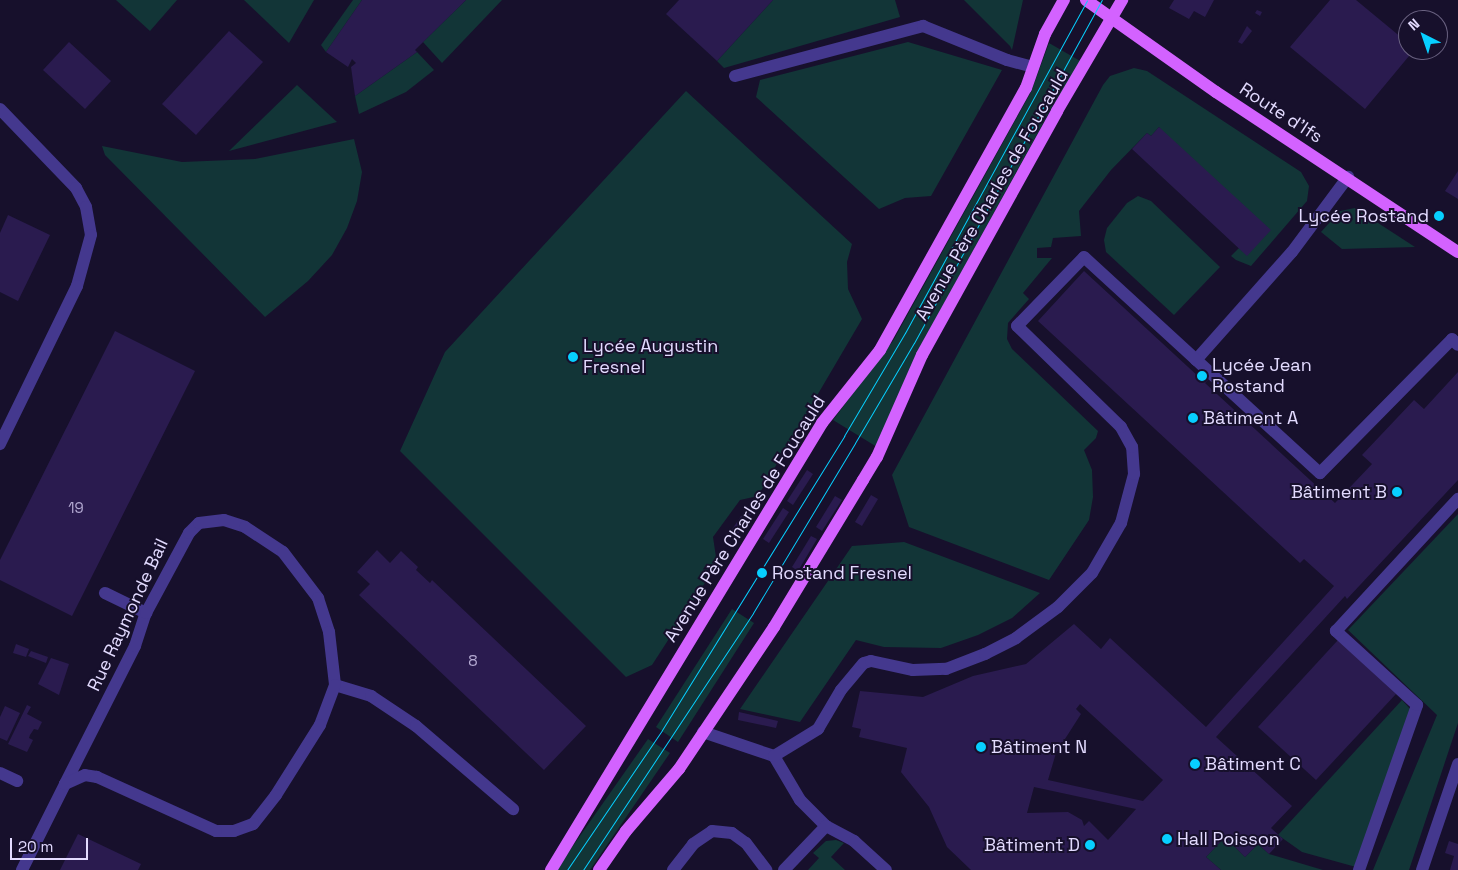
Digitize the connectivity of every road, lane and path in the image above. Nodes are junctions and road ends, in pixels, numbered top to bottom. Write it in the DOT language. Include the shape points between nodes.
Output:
graph roads {
  1 [pos="1064,0"];
  2 [pos="1086,0"];
  3 [pos="1122,0"];
  4 [pos="1112,17"];
  5 [pos="1033,67"];
  6 [pos="735,76"];
  7 [pos="0,108"];
  8 [pos="1348,178"];
  9 [pos="1458,252"];
  10 [pos="1456,339"];
  11 [pos="1196,360"];
  12 [pos="0,444"];
  13 [pos="1458,499"];
  14 [pos="105,593"];
  15 [pos="146,613"];
  16 [pos="335,685"];
  17 [pos="702,732"];
  18 [pos="774,756"];
  19 [pos="1458,764"];
  20 [pos="0,773"];
  21 [pos="17,781"];
  22 [pos="65,784"];
  23 [pos="513,809"];
  24 [pos="826,826"];
  25 [pos="22,870"];
  26 [pos="550,870"];
  27 [pos="599,870"];
  28 [pos="673,870"];
  29 [pos="766,870"];
  30 [pos="784,870"];
  31 [pos="886,870"];
  32 [pos="1359,870"];
  33 [pos="1422,870"];
  1 -- 5 [label="main road, Avenue Père Charles de Foucauld" via="1045,34"];
  2 -- 4 [label="main road, Route d'Ifs"];
  3 -- 4 [label="main road, Avenue Père Charles de Foucauld"];
  4 -- 8 [label="main road, Route d'Ifs" via="1216,92"];
  4 -- 17 [label="main road, Avenue Père Charles de Foucauld" via="922,355 877,457 774,627"];
  5 -- 6 [label="street" via="1007,60 923,26"];
  5 -- 26 [label="main road, Avenue Père Charles de Foucauld" via="1026,88 880,350 822,423"];
  7 -- 12 [label="street" via="76,188 86,207 91,235 77,286"];
  8 -- 9 [label="main road, Route d'Ifs"];
  8 -- 11 [label="street" via="1292,252"];
  10 -- 11 [label="street" via="1320,473"];
  11 -- 18 [label="street" via="1084,257 1017,326 1121,427 1132,447 1134,474 1121,523 1092,573 1058,608 1016,638 985,654 946,669 912,670 872,661 864,663 842,690 818,729"];
  13 -- 32 [label="street" via="1336,632 1416,706"];
  14 -- 15 [label="street"];
  15 -- 16 [label="street, Rue Raymonde Bail" via="180,545 199,523 224,520 245,527 283,552 318,598 329,632"];
  15 -- 22 [label="street, Rue Raymonde Bail" via="135,646"];
  16 -- 22 [label="street, Rue Raymonde Bail" via="320,725 276,795 253,824 234,831 216,831 97,777 85,775"];
  16 -- 23 [label="street" via="371,696 416,726"];
  17 -- 18 [label="street"];
  17 -- 27 [label="main road, Avenue Père Charles de Foucauld" via="679,769 626,831"];
  18 -- 24 [label="street" via="800,800"];
  19 -- 33 [label="street"];
  20 -- 21 [label="street"];
  22 -- 25 [label="street, Rue Raymonde Bail"];
  24 -- 30 [label="street"];
  24 -- 31 [label="street" via="854,840"];
  28 -- 29 [label="street" via="693,844 712,831 732,833 746,843"];
}
